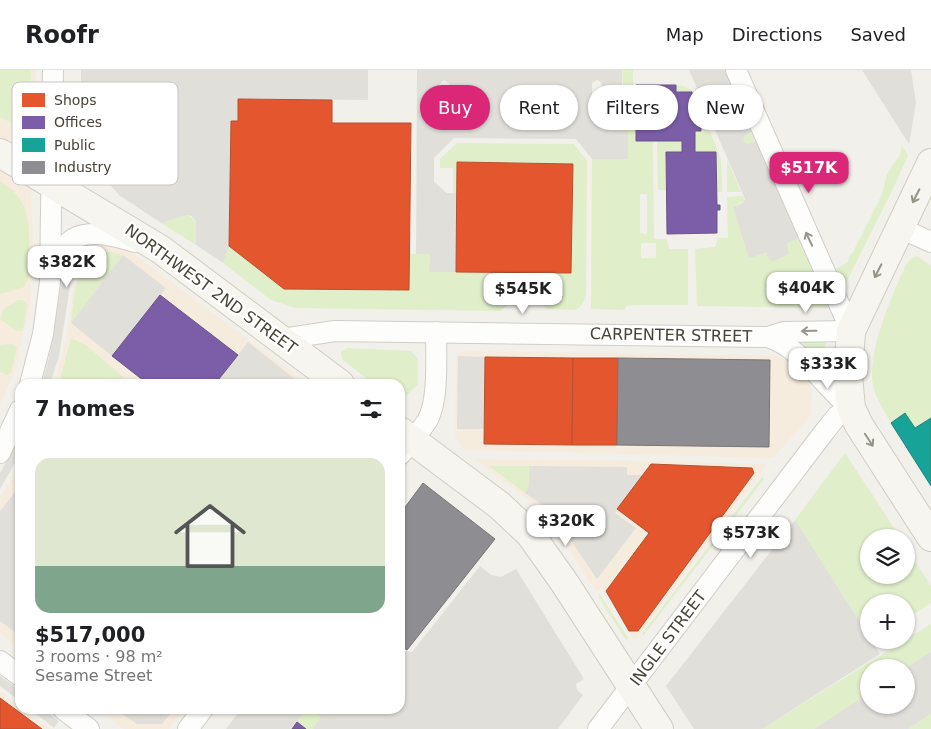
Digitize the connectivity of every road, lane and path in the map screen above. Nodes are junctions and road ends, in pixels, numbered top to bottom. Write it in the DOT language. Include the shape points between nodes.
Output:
graph roads {
  1 [pos="736,70"];
  2 [pos="0,153"];
  3 [pos="12,160"];
  4 [pos="931,163"];
  5 [pos="52,185"];
  6 [pos="54,185"];
  7 [pos="900,228"];
  8 [pos="931,242"];
  9 [pos="160,249"];
  10 [pos="50,282"];
  11 [pos="851,331"];
  12 [pos="436,332"];
  13 [pos="768,336"];
  14 [pos="282,339"];
  15 [pos="31,379"];
  16 [pos="334,379"];
  17 [pos="851,408"];
  18 [pos="15,421"];
  19 [pos="405,441"];
  20 [pos="405,443"];
  21 [pos="0,453"];
  22 [pos="931,537"];
  23 [pos="0,661"];
  24 [pos="15,672"];
  25 [pos="632,687"];
  26 [pos="70,714"];
  27 [pos="199,714"];
  28 [pos="89,729"];
  29 [pos="188,729"];
  30 [pos="598,729"];
  31 [pos="658,729"];
  11 -- 1 [label="street, one-way"];
  2 -- 3 [label="main road, NORTHWEST 2ND STREET"];
  4 -- 7 [label="main road, one-way"];
  5 -- 10 [label="street"];
  6 -- 9 [label="main road, NORTHWEST 2ND STREET"];
  7 -- 8 [label="street"];
  7 -- 11 [label="main road, one-way"];
  9 -- 10 [label="street" via="108,234 83,236 66,245"];
  9 -- 14 [label="main road, NORTHWEST 2ND STREET"];
  10 -- 15 [label="street" via="43,334"];
  11 -- 13 [label="street, CARPENTER STREET, one-way" via="784,332"];
  11 -- 17 [label="main road" via="848,376"];
  12 -- 13 [label="street, CARPENTER STREET"];
  12 -- 14 [label="street, CARPENTER STREET" via="335,331"];
  12 -- 19 [label="street" via="432,406 428,420"];
  13 -- 17 [label="street" via="782,341 797,353"];
  14 -- 16 [label="main road, NORTHWEST 2ND STREET"];
  17 -- 22 [label="main road, one-way"];
  17 -- 25 [label="street, INGLE STREET" via="837,416 825,431"];
  18 -- 21 [label="street"];
  20 -- 25 [label="main road" via="499,505 530,534"];
  23 -- 24 [label="street"];
  25 -- 30 [label="street, INGLE STREET"];
  25 -- 31 [label="main road"];
  26 -- 28 [label="street"];
  27 -- 29 [label="street"];
}
